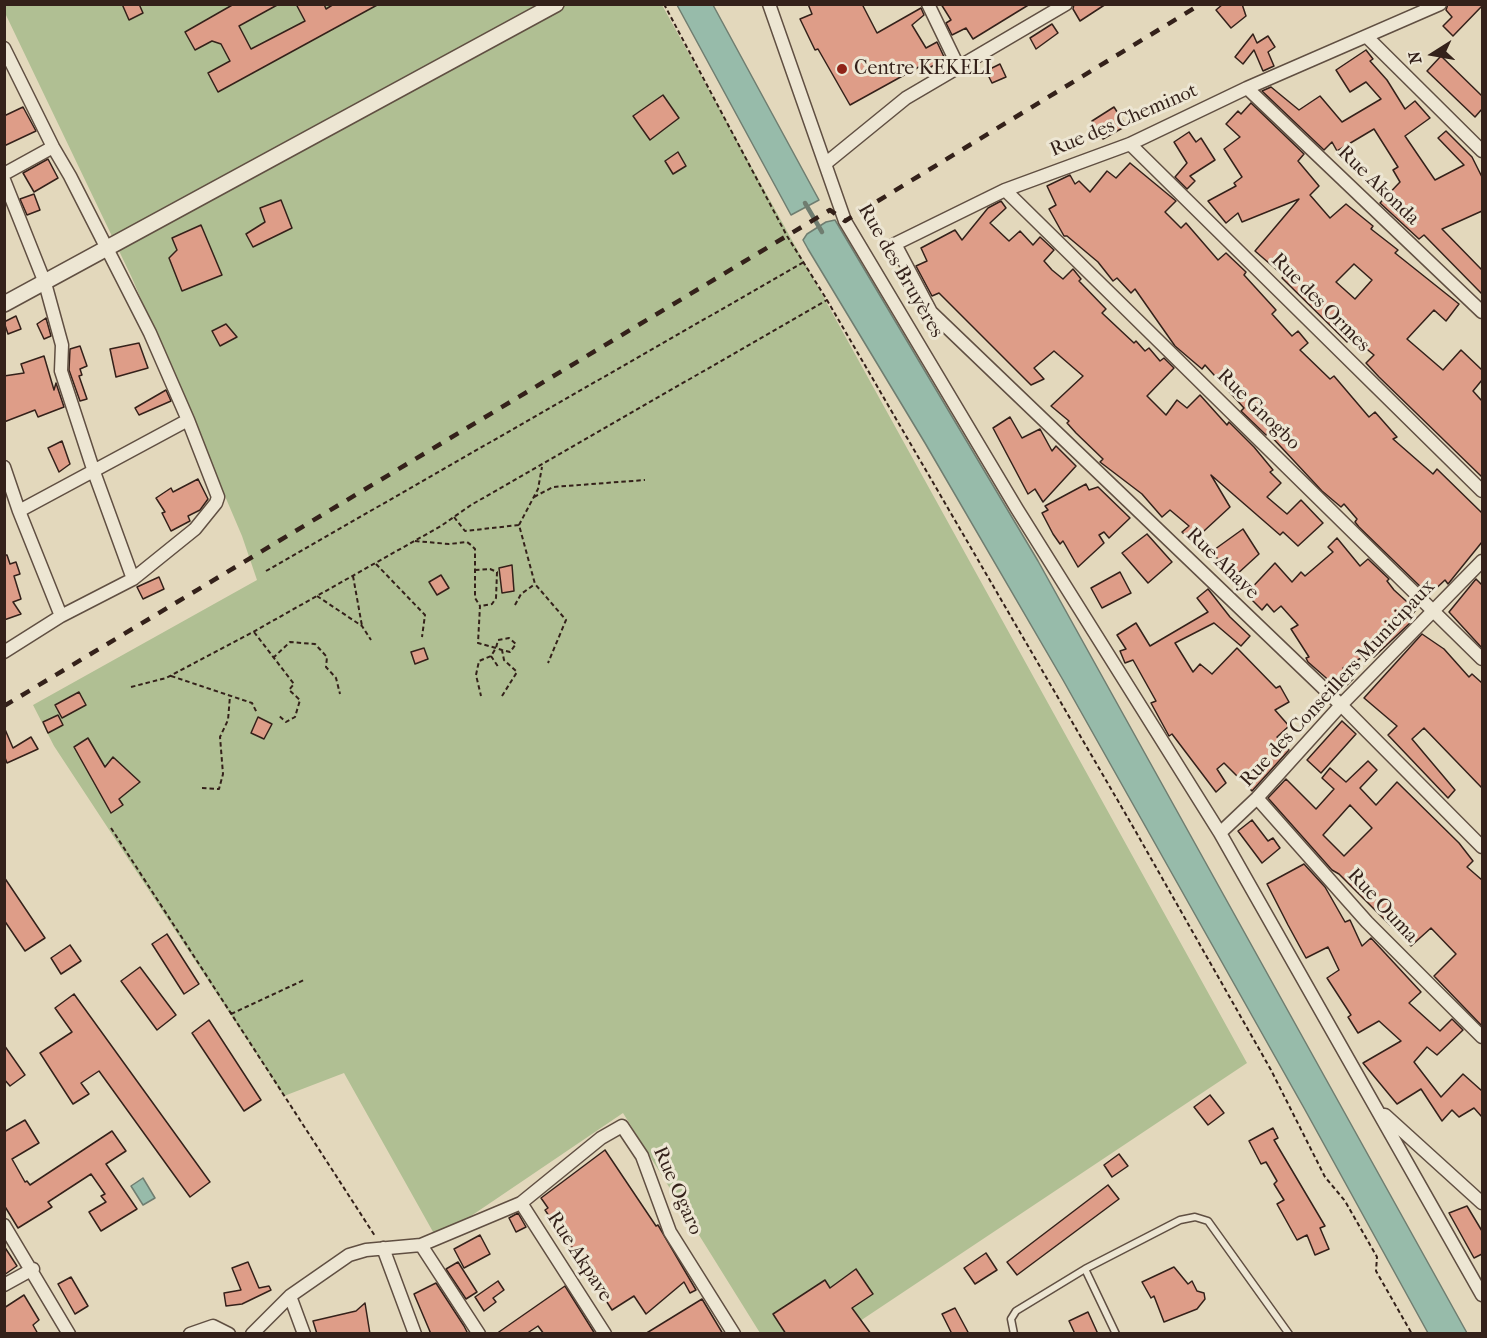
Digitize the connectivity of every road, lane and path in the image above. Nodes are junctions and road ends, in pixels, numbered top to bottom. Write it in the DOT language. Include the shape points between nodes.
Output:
graph roads {
  1 [pos="556,4"];
  2 [pos="664,4"];
  3 [pos="769,4"];
  4 [pos="928,4"];
  5 [pos="1066,4"];
  6 [pos="1440,4"];
  7 [pos="1368,38"];
  8 [pos="4,48"];
  9 [pos="959,68"];
  10 [pos="1247,88"];
  11 [pos="1130,144"];
  12 [pos="52,147"];
  13 [pos="1482,151"];
  14 [pos="825,164"];
  15 [pos="4,174"];
  16 [pos="4,180"];
  17 [pos="1005,190"];
  18 [pos="108,249"];
  19 [pos="804,262"];
  20 [pos="45,283"];
  21 [pos="827,300"];
  22 [pos="4,304"];
  23 [pos="931,312"];
  24 [pos="1482,312"];
  25 [pos="188,420"];
  26 [pos="542,465"];
  27 [pos="4,467"];
  28 [pos="94,472"];
  29 [pos="645,480"];
  30 [pos="1482,491"];
  31 [pos="534,497"];
  32 [pos="19,511"];
  33 [pos="454,517"];
  34 [pos="519,525"];
  35 [pos="415,541"];
  36 [pos="1482,561"];
  37 [pos="375,564"];
  38 [pos="475,570"];
  39 [pos="266,571"];
  40 [pos="353,576"];
  41 [pos="133,579"];
  42 [pos="535,584"];
  43 [pos="317,596"];
  44 [pos="480,606"];
  45 [pos="515,606"];
  46 [pos="1434,610"];
  47 [pos="62,616"];
  48 [pos="362,626"];
  49 [pos="254,632"];
  50 [pos="422,637"];
  51 [pos="371,640"];
  52 [pos="496,648"];
  53 [pos="502,650"];
  54 [pos="4,652"];
  55 [pos="491,656"];
  56 [pos="273,658"];
  57 [pos="1482,659"];
  58 [pos="548,663"];
  59 [pos="499,668"];
  60 [pos="171,676"];
  61 [pos="131,687"];
  62 [pos="340,694"];
  63 [pos="230,696"];
  64 [pos="481,696"];
  65 [pos="502,696"];
  66 [pos="1341,705"];
  67 [pos="257,713"];
  68 [pos="278,715"];
  69 [pos="202,788"];
  70 [pos="1257,798"];
  71 [pos="111,828"];
  72 [pos="1220,833"];
  73 [pos="1482,847"];
  74 [pos="303,980"];
  75 [pos="231,1014"];
  76 [pos="1482,1037"];
  77 [pos="1376,1107"];
  78 [pos="520,1203"];
  79 [pos="1482,1203"];
  80 [pos="4,1225"];
  81 [pos="421,1245"];
  82 [pos="382,1248"];
  83 [pos="33,1269"];
  84 [pos="1085,1269"];
  85 [pos="4,1285"];
  86 [pos="1482,1295"];
  87 [pos="290,1296"];
  88 [pos="69,1334"];
  89 [pos="190,1334"];
  90 [pos="229,1334"];
  91 [pos="252,1334"];
  92 [pos="304,1334"];
  93 [pos="415,1334"];
  94 [pos="479,1334"];
  95 [pos="605,1334"];
  96 [pos="734,1334"];
  97 [pos="1014,1334"];
  98 [pos="1116,1334"];
  99 [pos="1289,1334"];
  100 [pos="1412,1334"];
  1 -- 18 [label="street"];
  2 -- 19 [label="path"];
  3 -- 14 [label="street, Rue des Bruyères"];
  4 -- 9 [label="street"];
  5 -- 9 [label="street"];
  6 -- 7 [label="street, Rue des Cheminot"];
  7 -- 10 [label="street, Rue des Cheminot"];
  7 -- 13 [label="street"];
  8 -- 12 [label="street"];
  9 -- 14 [label="street" via="906,98"];
  10 -- 11 [label="street, Rue des Cheminot"];
  10 -- 24 [label="street, Rue Akonda"];
  11 -- 17 [label="street, Rue des Cheminot"];
  11 -- 30 [label="street, Rue des Ormes"];
  12 -- 15 [label="street"];
  12 -- 18 [label="street"];
  14 -- 72 [label="street, Rue des Bruyères" via="845,221 1017,509"];
  16 -- 20 [label="street"];
  17 -- 23 [label="street, Rue des Cheminot" via="895,244"];
  17 -- 46 [label="street, Rue Gnogbo"];
  18 -- 20 [label="street"];
  18 -- 25 [label="street"];
  19 -- 21 [label="path"];
  19 -- 39 [label="path"];
  20 -- 22 [label="street"];
  20 -- 28 [label="street" via="62,345 60,366"];
  21 -- 26 [label="path"];
  21 -- 100 [label="path" via="1213,967 1271,1070 1324,1177 1345,1201 1377,1257 1376,1271"];
  23 -- 66 [label="street, Rue Ahaye"];
  25 -- 28 [label="street"];
  25 -- 41 [label="street" via="218,500 195,529"];
  26 -- 31 [label="path"];
  26 -- 33 [label="path"];
  27 -- 32 [label="street"];
  28 -- 32 [label="street"];
  28 -- 41 [label="street"];
  29 -- 31 [label="path" via="554,487"];
  31 -- 34 [label="path"];
  32 -- 47 [label="street"];
  33 -- 34 [label="path" via="465,531"];
  33 -- 35 [label="path"];
  34 -- 42 [label="path"];
  35 -- 37 [label="path"];
  35 -- 38 [label="path" via="467,542 475,549"];
  36 -- 46 [label="street, Rue des Conseillers Municipaux"];
  37 -- 40 [label="path"];
  37 -- 50 [label="path" via="425,615"];
  38 -- 44 [label="path" via="475,598"];
  38 -- 44 [label="path" via="497,572 495,598 492,604"];
  40 -- 43 [label="path"];
  40 -- 48 [label="path"];
  41 -- 47 [label="street"];
  42 -- 45 [label="path" via="520,594"];
  42 -- 58 [label="path" via="566,620"];
  43 -- 48 [label="path"];
  43 -- 49 [label="path"];
  44 -- 52 [label="path" via="478,643"];
  46 -- 57 [label="street, Rue Gnogbo"];
  46 -- 66 [label="street, Rue des Conseillers Municipaux"];
  47 -- 54 [label="street"];
  48 -- 51 [label="path"];
  49 -- 56 [label="path"];
  49 -- 60 [label="path"];
  52 -- 53 [label="path"];
  52 -- 53 [label="path" via="498,640 513,639 516,644 510,652"];
  52 -- 55 [label="path"];
  53 -- 65 [label="path" via="504,660 517,672"];
  55 -- 59 [label="path"];
  55 -- 64 [label="path" via="479,661 476,675"];
  56 -- 62 [label="path" via="290,642 315,644 327,657 326,667 336,678"];
  56 -- 68 [label="path" via="294,684 289,690 300,700 295,717 286,722"];
  60 -- 61 [label="path"];
  60 -- 63 [label="path"];
  63 -- 67 [label="path" via="252,704"];
  63 -- 69 [label="path" via="228,720 220,738 224,774 219,789"];
  66 -- 70 [label="street, Rue des Conseillers Municipaux"];
  66 -- 73 [label="street, Rue Ahaye"];
  70 -- 72 [label="street, Rue des Conseillers Municipaux"];
  70 -- 76 [label="street, Rue Ouma" via="1367,922"];
  71 -- 75 [label="path"];
  72 -- 77 [label="street, Rue des Bruyères"];
  74 -- 75 [label="path"];
  75 -- 82 [label="path"];
  77 -- 79 [label="street"];
  77 -- 86 [label="street, Rue des Bruyères"];
  78 -- 81 [label="street"];
  78 -- 95 [label="street, Rue Akpave"];
  78 -- 96 [label="street, Rue Ogaro" via="601,1138 622,1126 642,1156 670,1232"];
  80 -- 83 [label="street"];
  81 -- 82 [label="street"];
  81 -- 94 [label="street"];
  82 -- 87 [label="street" via="349,1255"];
  82 -- 93 [label="street"];
  83 -- 85 [label="street"];
  83 -- 88 [label="street"];
  84 -- 97 [label="lane" via="1016,1311 1011,1319"];
  84 -- 98 [label="lane"];
  84 -- 99 [label="lane" via="1180,1220 1195,1217 1208,1221"];
  87 -- 91 [label="street"];
  87 -- 92 [label="street"];
  89 -- 90 [label="street" via="213,1326"];
}
